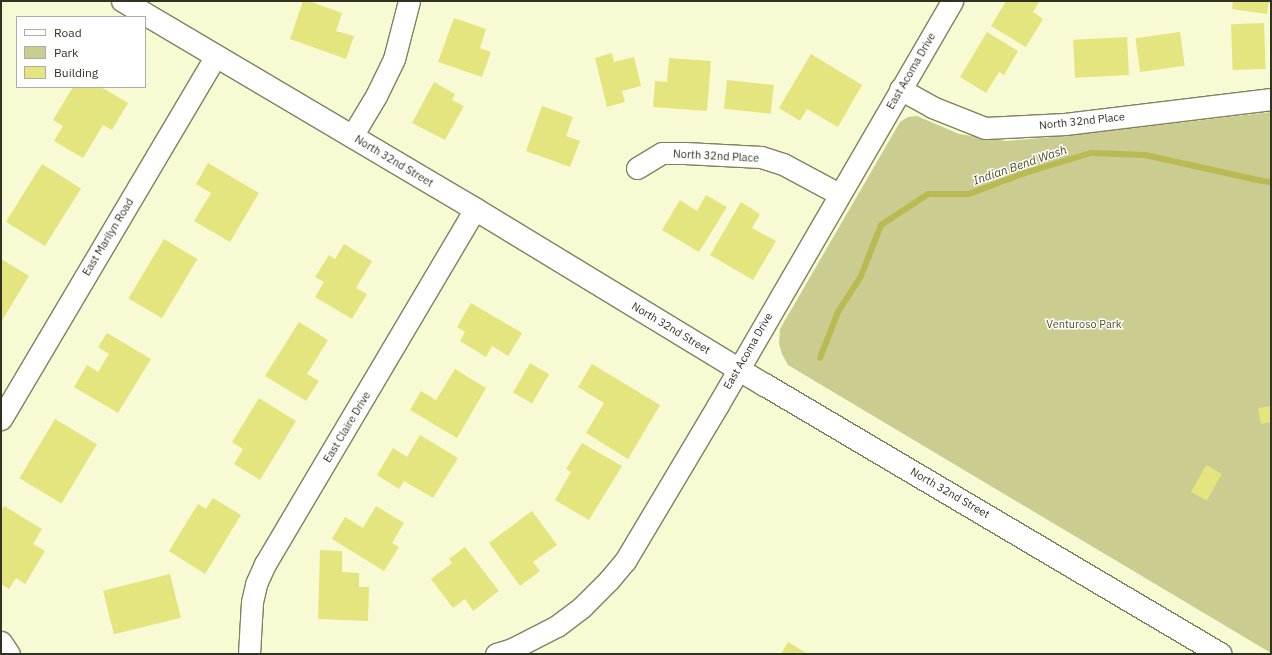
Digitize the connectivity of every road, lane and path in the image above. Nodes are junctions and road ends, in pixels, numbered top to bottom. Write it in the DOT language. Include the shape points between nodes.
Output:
graph roads {
  1 [pos="123,1"];
  2 [pos="409,1"];
  3 [pos="952,1"];
  4 [pos="216,56"];
  5 [pos="900,89"];
  6 [pos="1271,99"];
  7 [pos="352,136"];
  8 [pos="637,168"];
  9 [pos="840,194"];
  10 [pos="475,209"];
  11 [pos="738,369"];
  12 [pos="1,419"];
  13 [pos="1,642"];
  14 [pos="8,654"];
  15 [pos="249,654"];
  16 [pos="496,654"];
  17 [pos="1220,654"];
  1 -- 4 [label="main road, North 32nd Street"];
  2 -- 7 [label="street" via="394,59"];
  3 -- 5 [label="street, East Acoma Drive"];
  4 -- 7 [label="main road, North 32nd Street"];
  4 -- 12 [label="street, East Marilyn Road"];
  5 -- 6 [label="street, North 32nd Place" via="932,107 985,128 1065,124"];
  5 -- 9 [label="street, East Acoma Drive"];
  7 -- 10 [label="main road, North 32nd Street"];
  8 -- 9 [label="street, North 32nd Place" via="662,153 761,157 783,164"];
  9 -- 11 [label="street, East Acoma Drive"];
  10 -- 11 [label="main road, North 32nd Street"];
  10 -- 15 [label="street, East Claire Drive" via="265,564 256,584 252,602"];
  11 -- 16 [label="street, East Acoma Drive" via="629,554 609,580 557,626 512,649"];
  11 -- 17 [label="main road, North 32nd Street"];
  13 -- 14 [label="street"];
}
